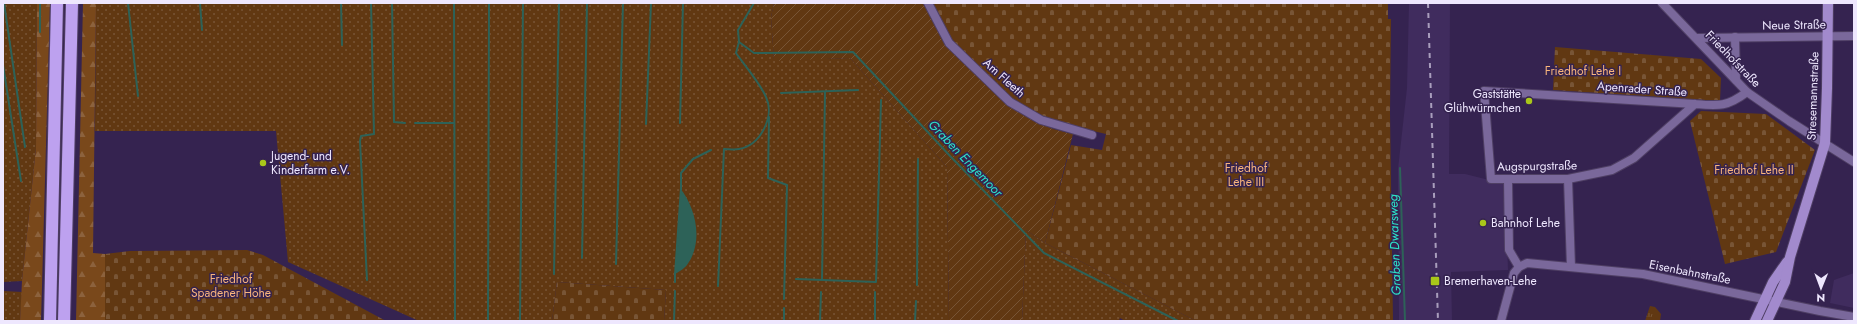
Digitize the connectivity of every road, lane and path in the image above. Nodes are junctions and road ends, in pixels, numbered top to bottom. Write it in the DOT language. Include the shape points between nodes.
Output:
graph roads {
  1 [pos="57,3"];
  2 [pos="72,3"];
  3 [pos="928,3"];
  4 [pos="1662,3"];
  5 [pos="1828,3"];
  6 [pos="1827,36"];
  7 [pos="1854,36"];
  8 [pos="1697,38"];
  9 [pos="1735,38"];
  10 [pos="1736,80"];
  11 [pos="1484,91"];
  12 [pos="1747,92"];
  13 [pos="1694,104"];
  14 [pos="1092,135"];
  15 [pos="1824,143"];
  16 [pos="1854,162"];
  17 [pos="1508,179"];
  18 [pos="1568,179"];
  19 [pos="1790,257"];
  20 [pos="1519,266"];
  21 [pos="1571,267"];
  22 [pos="1766,300"];
  23 [pos="1777,302"];
  24 [pos="1854,316"];
  25 [pos="50,321"];
  26 [pos="64,321"];
  27 [pos="1501,321"];
  28 [pos="1755,321"];
  29 [pos="1767,321"];
  1 -- 25 [label="highway"];
  2 -- 26 [label="highway"];
  3 -- 14 [label="street, Am Fleeth" via="949,42 1010,102 1041,120"];
  4 -- 8 [label="street, Friedhofstraße"];
  5 -- 6 [label="main road, Stresemannstraße"];
  6 -- 7 [label="street, Neue Straße"];
  6 -- 9 [label="street, Neue Straße"];
  6 -- 15 [label="main road, Stresemannstraße"];
  8 -- 9 [label="street, Neue Straße"];
  8 -- 10 [label="street, Friedhofstraße"];
  9 -- 10 [label="street"];
  10 -- 12 [label="street, Friedhofstraße"];
  11 -- 13 [label="street, Apenrader Straße"];
  11 -- 17 [label="street, Augspurgstraße" via="1491,179"];
  12 -- 13 [label="street, Apenrader Straße" via="1732,103 1715,106"];
  12 -- 15 [label="street, Friedhofstraße"];
  13 -- 18 [label="street, Augspurgstraße" via="1625,165 1598,174"];
  15 -- 16 [label="street, Friedhofstraße"];
  15 -- 19 [label="main road, Stresemannstraße"];
  17 -- 18 [label="street, Augspurgstraße"];
  17 -- 20 [label="street" via="1509,250"];
  18 -- 21 [label="street"];
  19 -- 22 [label="main road, Stresemannstraße" via="1773,282"];
  19 -- 23 [label="main road, Stresemannstraße" via="1785,282"];
  20 -- 21 [label="street, Eisenbahnstraße" via="1526,263"];
  20 -- 27 [label="street" via="1512,276"];
  21 -- 22 [label="street, Eisenbahnstraße" via="1642,274"];
  22 -- 23 [label="street, Eisenbahnstraße"];
  22 -- 28 [label="main road, Stresemannstraße"];
  23 -- 24 [label="street, Eisenbahnstraße"];
  23 -- 29 [label="main road, Stresemannstraße"];
}
